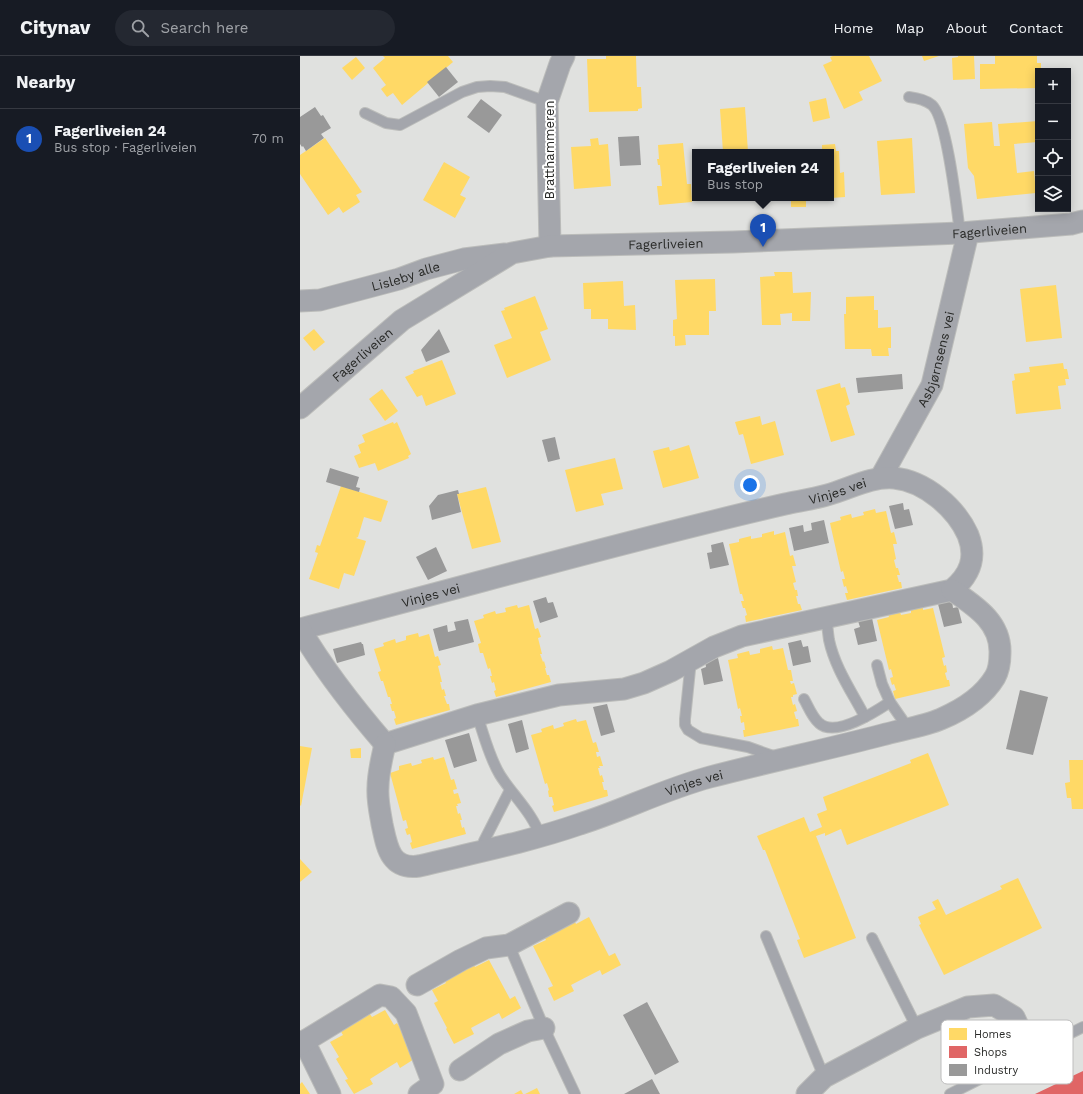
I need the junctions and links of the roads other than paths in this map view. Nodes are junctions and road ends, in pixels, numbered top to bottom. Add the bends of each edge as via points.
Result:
1 (564, 56) edge
2 (909, 97) dead end
3 (547, 102) junction
4 (366, 113) dead end
5 (1083, 222) edge
6 (964, 233) junction
7 (550, 246) junction
8 (512, 253) junction
9 (300, 301) edge
10 (300, 408) edge
11 (881, 478) junction
12 (952, 590) junction
13 (827, 618) junction
14 (300, 629) edge
15 (691, 660) junction
16 (877, 665) dead end
17 (804, 699) dead end
18 (890, 702) junction
19 (477, 715) junction
20 (865, 717) junction
21 (908, 728) junction
22 (385, 744) junction
23 (784, 760) junction
24 (510, 790) junction
25 (540, 836) junction
26 (481, 851) junction
27 (568, 913) dead end
28 (766, 936) dead end
29 (872, 938) dead end
30 (509, 945) junction
31 (417, 985) dead end
32 (1015, 1020) edge
33 (1083, 1027) edge
34 (544, 1028) junction
35 (917, 1028) junction
36 (1073, 1032) edge
37 (302, 1043) edge
38 (460, 1070) dead end
39 (824, 1077) junction
40 (970, 1084) edge
41 (330, 1094) edge
42 (419, 1094) edge
43 (575, 1094) edge
44 (807, 1094) edge
45 (950, 1094) edge

1 - 3 street, Bratthammeren
2 - 6 lane via 928,102 939,115
3 - 4 lane via 505,87 490,86 462,92 400,125 386,123
3 - 7 street, Bratthammeren
5 - 6 street, Fagerliveien
6 - 7 street, Fagerliveien
6 - 11 street, Asbjørnsens vei via 932,385
7 - 8 street, Fagerliveien
8 - 9 street, Lisleby alle via 464,259 320,300
8 - 10 street, Fagerliveien via 402,320
11 - 12 street, Vinjes vei via 912,482 928,491 954,513 963,526 973,551 972,561 966,575
11 - 14 street, Vinjes vei via 828,495 736,516
12 - 13 street
12 - 21 street, Vinjes vei via 992,622 1000,646 999,670 986,689 973,701 939,720
13 - 15 street via 742,636
13 - 20 lane via 834,657
14 - 22 street, Vinjes vei via 360,714
15 - 19 street via 644,683 624,689 559,695
15 - 23 lane via 685,719 688,730 701,738 748,747
16 - 18 lane
17 - 20 lane via 818,722 828,727 834,728
18 - 20 lane
18 - 21 lane
19 - 22 street
19 - 24 lane via 490,756
21 - 23 street, Vinjes vei
22 - 26 street, Vinjes vei via 378,786 379,806 387,849 392,858 410,868
23 - 25 street, Vinjes vei via 676,788 579,825
24 - 25 lane via 536,823
24 - 26 lane
25 - 26 street, Vinjes vei
27 - 30 street
28 - 39 lane
29 - 35 lane
30 - 31 street via 486,948
30 - 34 lane
32 - 35 street via 994,1005 968,1007
33 - 36 lane
34 - 38 street via 528,1030 499,1044
34 - 43 lane
35 - 39 street
37 - 41 street
37 - 42 street via 380,995 391,998 406,1013 433,1084
39 - 44 street
40 - 45 lane

